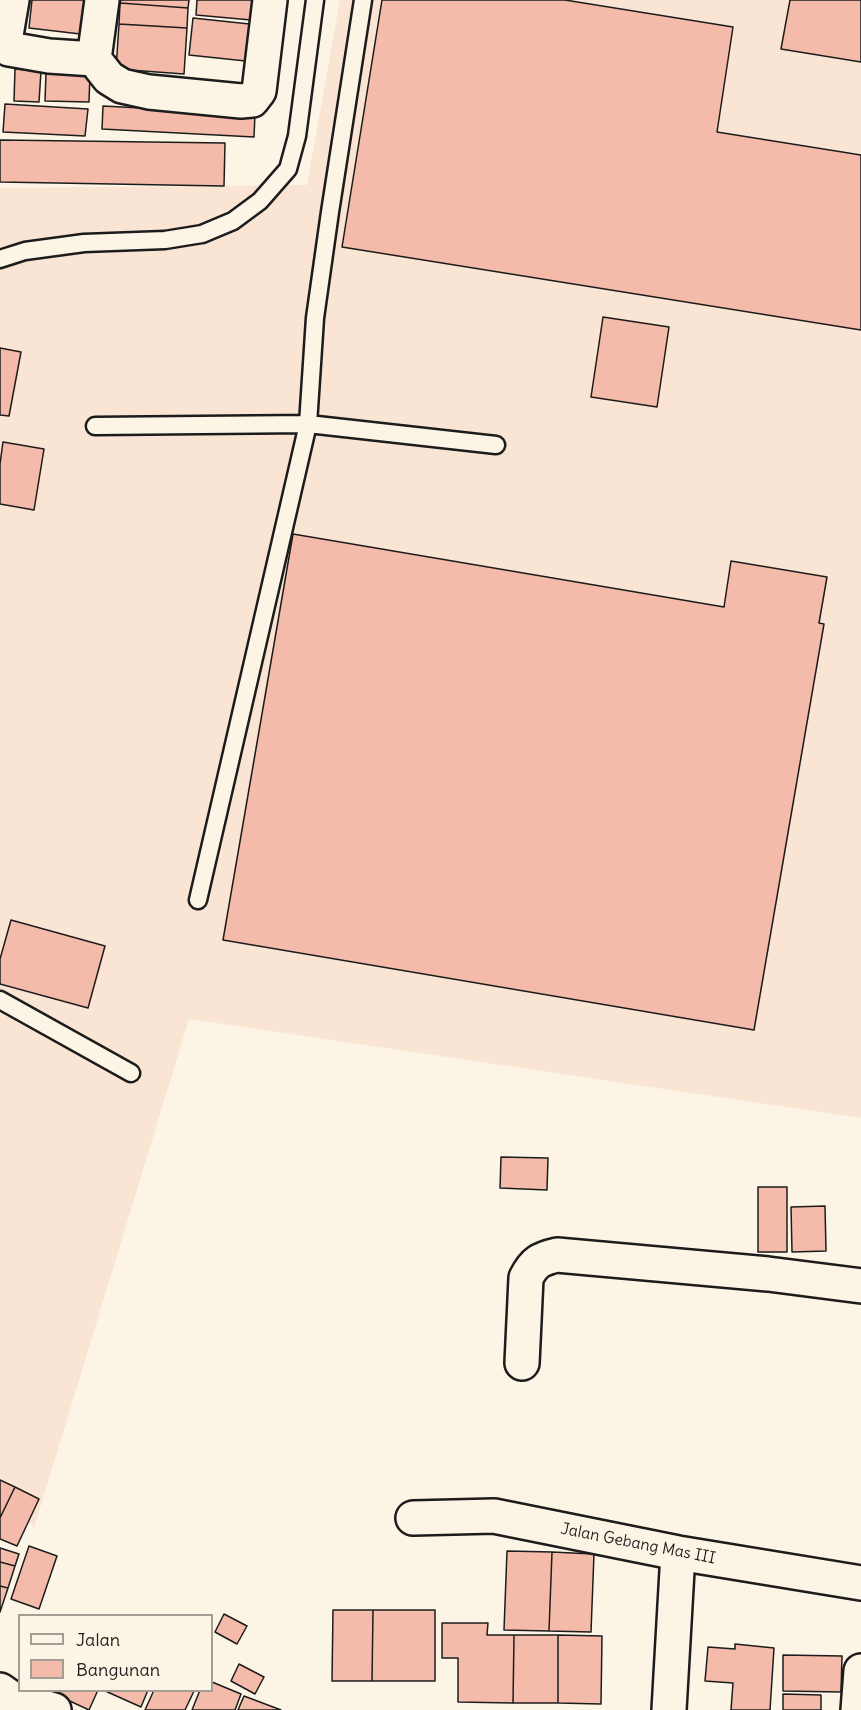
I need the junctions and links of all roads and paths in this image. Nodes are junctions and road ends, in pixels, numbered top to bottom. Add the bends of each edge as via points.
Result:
1 (12, 0) edge
2 (102, 0) edge
3 (270, 0) edge
4 (315, 0) edge
5 (363, 0) edge
6 (94, 60) junction
7 (0, 259) edge
8 (308, 424) junction
9 (95, 426) dead end
10 (496, 446) dead end
11 (198, 900) dead end
12 (0, 1000) edge
13 (131, 1073) dead end
14 (861, 1286) edge
15 (522, 1363) dead end
16 (414, 1518) dead end
17 (678, 1553) junction
18 (861, 1583) edge
19 (861, 1671) edge
20 (0, 1690) edge
21 (54, 1710) edge
22 (669, 1710) edge
23 (858, 1710) edge

1 - 6 street via 4,40 9,49
2 - 6 street
3 - 6 street via 259,91 252,100 149,92 122,86
4 - 7 lane via 297,136 288,169 260,201 233,221 202,234 165,240 84,243 25,251
5 - 8 lane via 316,307
8 - 9 lane
8 - 10 lane
8 - 11 lane
12 - 13 lane
14 - 15 street via 557,1255 531,1267 526,1278
16 - 17 street, Jalan Gebang Mas III via 494,1516
17 - 18 street, Jalan Gebang Mas III
17 - 22 street
19 - 23 street
20 - 21 street via 10,1697

